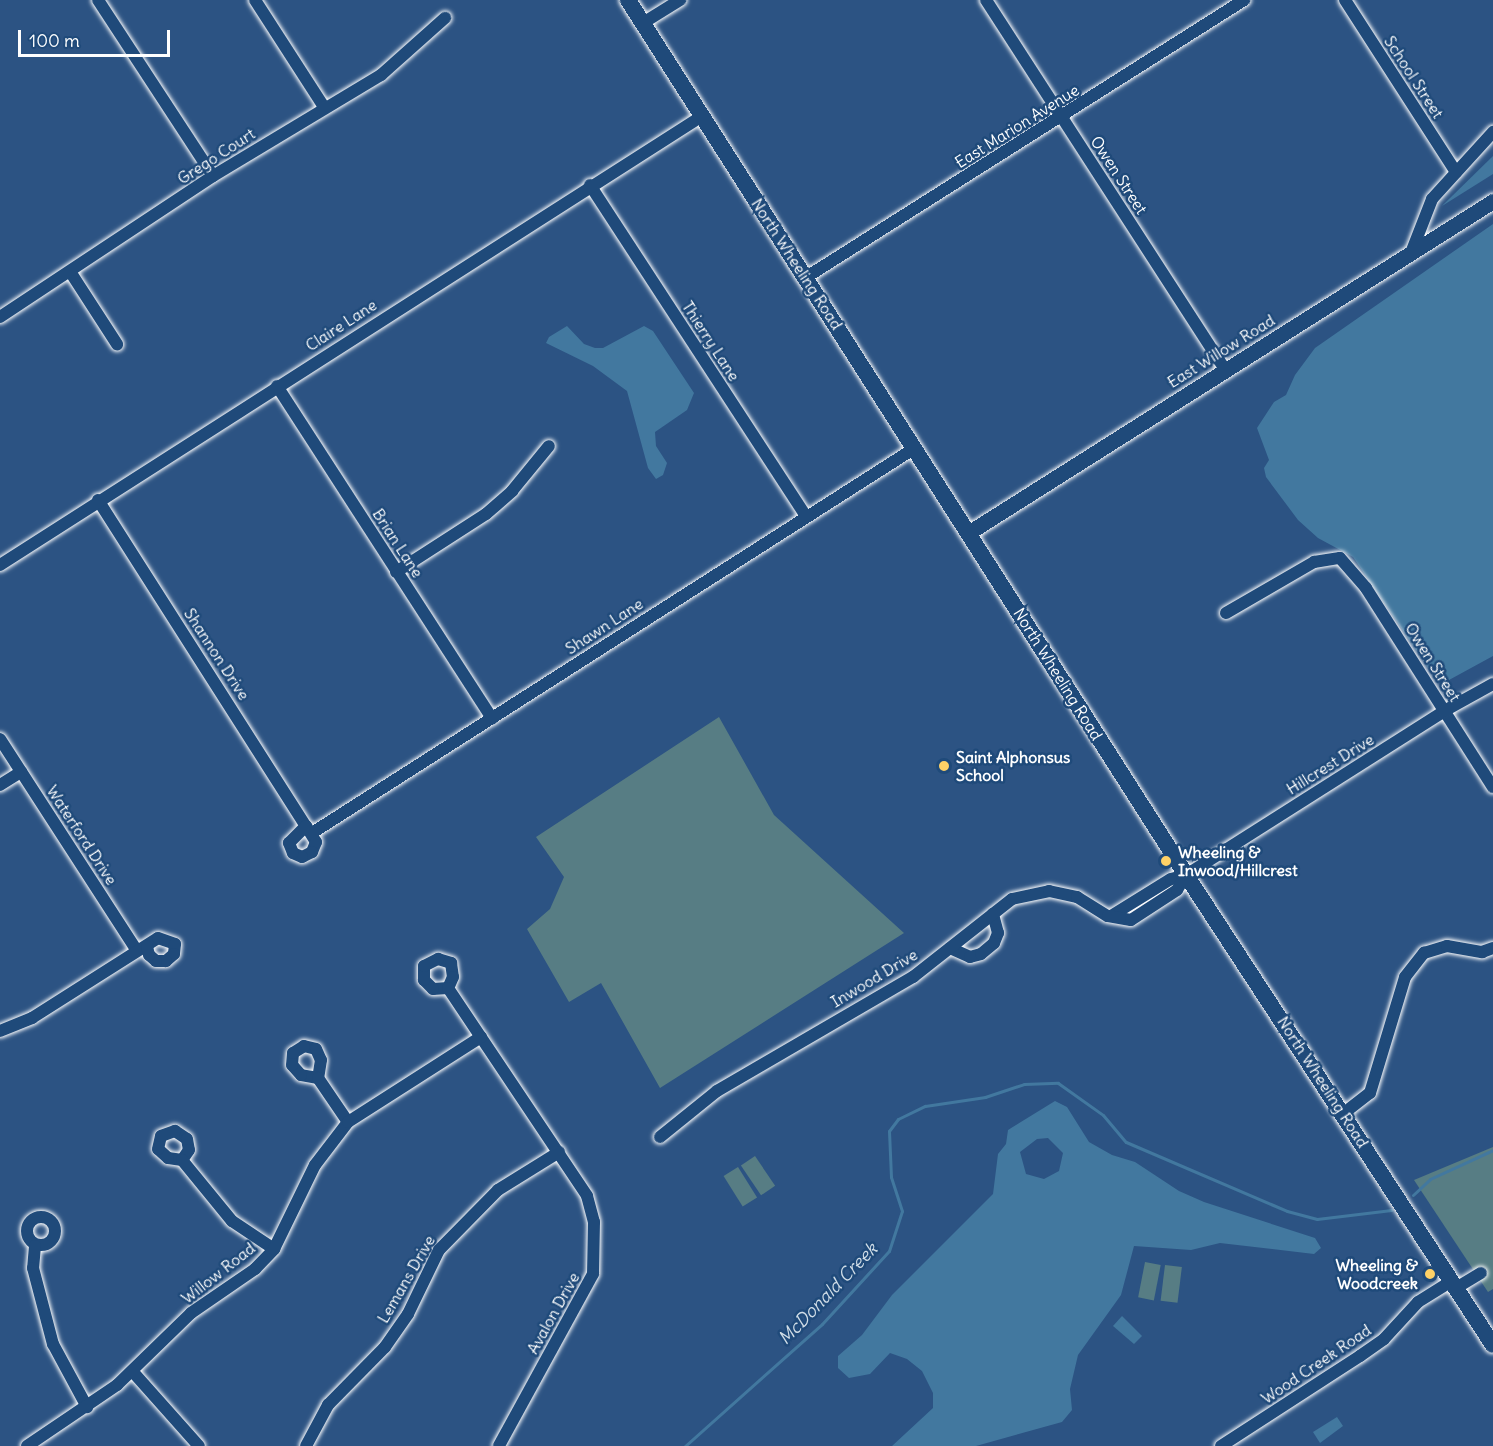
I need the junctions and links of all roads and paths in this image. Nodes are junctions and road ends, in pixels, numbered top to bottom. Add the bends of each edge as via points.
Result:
1 (98, 0) edge
2 (255, 0) edge
3 (628, 0) edge
4 (680, 0) edge
5 (986, 0) edge
6 (1244, 0) edge
7 (1344, 0) edge
8 (445, 18) dead end
9 (643, 23) junction
10 (324, 107) junction
11 (702, 116) junction
12 (1062, 117) junction
13 (1493, 132) edge
14 (1456, 172) junction
15 (213, 176) junction
16 (590, 185) junction
17 (1493, 201) edge
18 (1411, 253) junction
19 (71, 273) junction
20 (805, 278) junction
21 (0, 317) edge
22 (117, 344) dead end
23 (1225, 369) junction
24 (277, 386) junction
25 (549, 446) dead end
26 (915, 448) junction
27 (98, 500) junction
28 (805, 515) junction
29 (969, 532) junction
30 (0, 565) edge
31 (396, 572) junction
32 (1226, 613) dead end
33 (1493, 684) edge
34 (1444, 711) junction
35 (492, 718) junction
36 (0, 740) edge
37 (21, 772) junction
38 (0, 785) edge
39 (1493, 787) edge
40 (309, 830) joint
41 (1186, 875) junction
42 (993, 914) junction
43 (950, 948) junction
44 (1493, 948) edge
45 (448, 988) dead end
46 (0, 1031) edge
47 (481, 1037) junction
48 (318, 1078) dead end
49 (1344, 1113) junction
50 (348, 1122) junction
51 (660, 1137) dead end
52 (558, 1152) junction
53 (182, 1160) dead end
54 (35, 1246) dead end
55 (274, 1249) junction
56 (1480, 1273) dead end
57 (1454, 1285) junction
58 (1493, 1345) edge
59 (133, 1372) junction
60 (87, 1407) junction
61 (27, 1446) edge
62 (199, 1446) edge
63 (306, 1446) edge
64 (499, 1446) edge
65 (1221, 1446) edge

1 - 15 street
2 - 10 street
3 - 9 main road, North Wheeling Road
4 - 9 street
5 - 12 street, Owen Street
6 - 12 street, East Marion Avenue
7 - 14 street, School Street
8 - 10 street, Grego Court via 381,75
9 - 11 main road, North Wheeling Road
10 - 15 street, Grego Court
11 - 16 street, Claire Lane
11 - 20 main road, North Wheeling Road
12 - 20 street, East Marion Avenue
12 - 23 street, Owen Street
13 - 14 street
14 - 18 street via 1432,199
15 - 19 street, Grego Court
16 - 24 street, Claire Lane
16 - 28 street, Thierry Lane
17 - 18 street, East Willow Road
18 - 23 street, East Willow Road
19 - 21 street, Grego Court
19 - 22 street
20 - 26 main road, North Wheeling Road
23 - 29 street, East Willow Road
24 - 27 street, Claire Lane
24 - 31 street, Brian Lane
25 - 31 street via 529,473 486,514
26 - 28 street, Shawn Lane
26 - 29 main road, North Wheeling Road
27 - 30 street, Claire Lane
27 - 40 street, Shannon Drive
28 - 35 street, Shawn Lane
29 - 41 main road, North Wheeling Road
31 - 35 street, Brian Lane
32 - 34 street, Owen Street via 1314,562 1340,558 1366,588
33 - 34 street, Hillcrest Drive
34 - 39 street, Owen Street
34 - 41 street, Hillcrest Drive
35 - 40 street, Shawn Lane
36 - 37 street, Waterford Drive
37 - 38 street
37 - 46 street, Waterford Drive via 141,948 32,1018
41 - 42 street, Inwood Drive via 1177,890 1131,920 1110,915 1077,897 1049,891 1012,899
41 - 49 main road, North Wheeling Road
42 - 43 street, Inwood Drive
42 - 43 street via 998,933 994,943 981,954 970,957
43 - 51 street, Inwood Drive via 913,977 717,1091
44 - 49 street via 1482,952 1447,946 1424,953 1405,977 1370,1093
45 - 47 street, Avalon Drive
47 - 50 street, Willow Road
47 - 52 street, Avalon Drive
48 - 50 street
49 - 57 main road, North Wheeling Road
50 - 55 street, Willow Road via 315,1165
52 - 63 street, Lemans Drive via 498,1190 439,1250 396,1331 328,1405
52 - 64 street, Avalon Drive via 587,1196 596,1248 593,1274
53 - 55 street via 232,1221
54 - 60 street via 33,1268 53,1344
55 - 59 street, Willow Road via 255,1269 191,1313
56 - 57 street, Wood Creek Road
57 - 58 main road, North Wheeling Road
57 - 65 street, Wood Creek Road via 1418,1302 1384,1339
59 - 60 street, Willow Road
59 - 62 street
60 - 61 street, Willow Road

